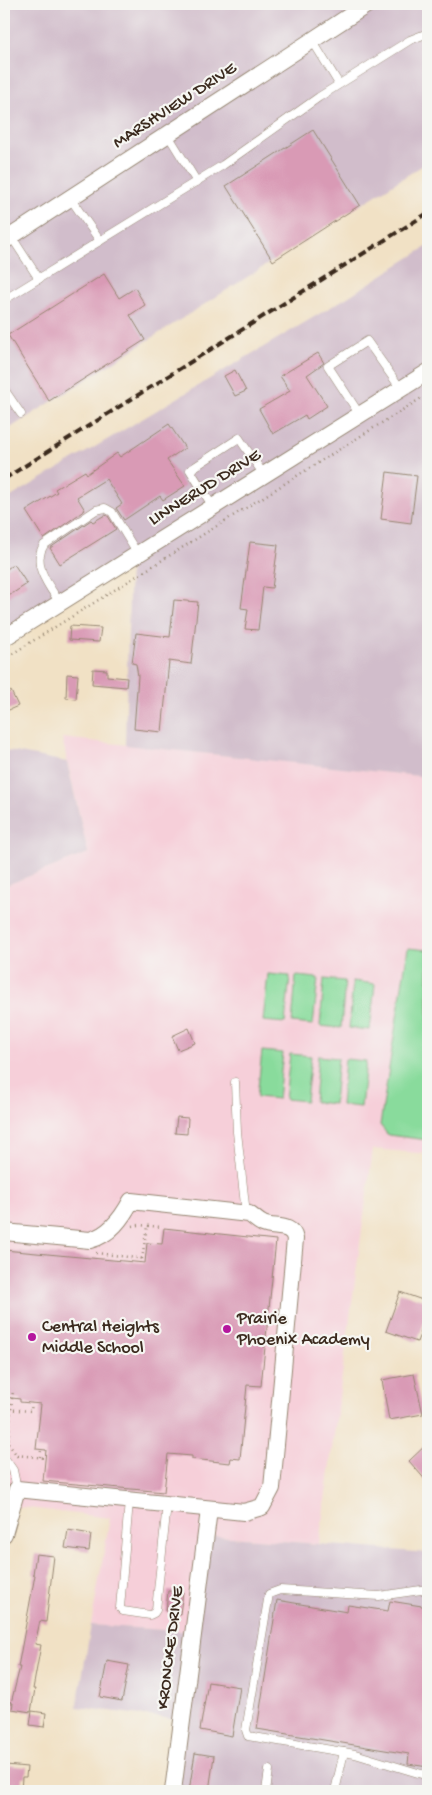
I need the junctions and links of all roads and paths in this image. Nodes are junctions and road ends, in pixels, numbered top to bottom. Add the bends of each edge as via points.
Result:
1 (368, 4) edge
2 (428, 33) edge
3 (312, 40) junction
4 (339, 84) junction
5 (168, 135) junction
6 (197, 182) junction
7 (70, 198) junction
8 (8, 239) edge
9 (100, 241) junction
10 (39, 279) junction
11 (4, 300) edge
12 (428, 372) edge
13 (4, 389) edge
14 (401, 390) junction
15 (428, 394) edge
16 (22, 414) dead end
17 (360, 415) junction
18 (264, 475) junction
19 (213, 507) junction
20 (137, 553) junction
21 (60, 604) junction
22 (4, 638) edge
23 (4, 659) edge
24 (234, 1082) dead end
25 (246, 1214) junction
26 (147, 1226) dead end
27 (4, 1232) edge
28 (94, 1253) dead end
29 (14, 1390) dead end
30 (32, 1404) dead end
31 (4, 1409) edge
32 (12, 1409) junction
33 (8, 1444) dead end
34 (41, 1450) dead end
35 (16, 1455) dead end
36 (4, 1457) edge
37 (40, 1457) junction
38 (45, 1458) dead end
39 (17, 1489) junction
40 (128, 1501) junction
41 (167, 1504) junction
42 (209, 1510) junction
43 (4, 1534) edge
44 (428, 1588) edge
45 (344, 1752) junction
46 (269, 1770) dead end
47 (428, 1776) edge
48 (173, 1791) edge
49 (266, 1791) edge
50 (335, 1791) edge

1 - 3 street, MARSHVIEW DRIVE
2 - 4 lane via 410,40
3 - 4 lane
3 - 5 street, MARSHVIEW DRIVE
4 - 6 lane
5 - 6 lane
5 - 7 street, MARSHVIEW DRIVE
6 - 9 lane
7 - 8 street, MARSHVIEW DRIVE
7 - 9 lane
8 - 10 lane
9 - 10 lane
10 - 11 lane
12 - 14 street, LINNERUD DRIVE
13 - 16 lane
14 - 17 street, LINNERUD DRIVE
14 - 17 lane via 368,341 328,366
15 - 23 path
17 - 18 street, LINNERUD DRIVE
18 - 19 street, LINNERUD DRIVE
18 - 19 lane via 239,438 190,470
19 - 20 street, LINNERUD DRIVE
20 - 21 street, LINNERUD DRIVE
20 - 21 lane via 112,512 105,508 96,510 44,546 39,553 41,569
21 - 22 street, LINNERUD DRIVE
24 - 25 lane
25 - 27 street via 131,1201 112,1228 90,1240
25 - 42 street via 264,1224 288,1229 295,1239 272,1488 262,1507 244,1512
26 - 28 path via 144,1259
29 - 32 path
30 - 32 path via 32,1411
31 - 32 path
32 - 33 path
34 - 37 path
35 - 37 path
36 - 39 lane via 13,1470
37 - 38 path
39 - 40 street
39 - 43 street
40 - 41 street
40 - 41 lane via 120,1608 150,1615 156,1610
41 - 42 street
42 - 48 street, KRONCKE DRIVE
44 - 45 lane via 379,1596 280,1590 270,1594 246,1730 248,1736
45 - 47 lane
45 - 50 lane
46 - 49 lane

